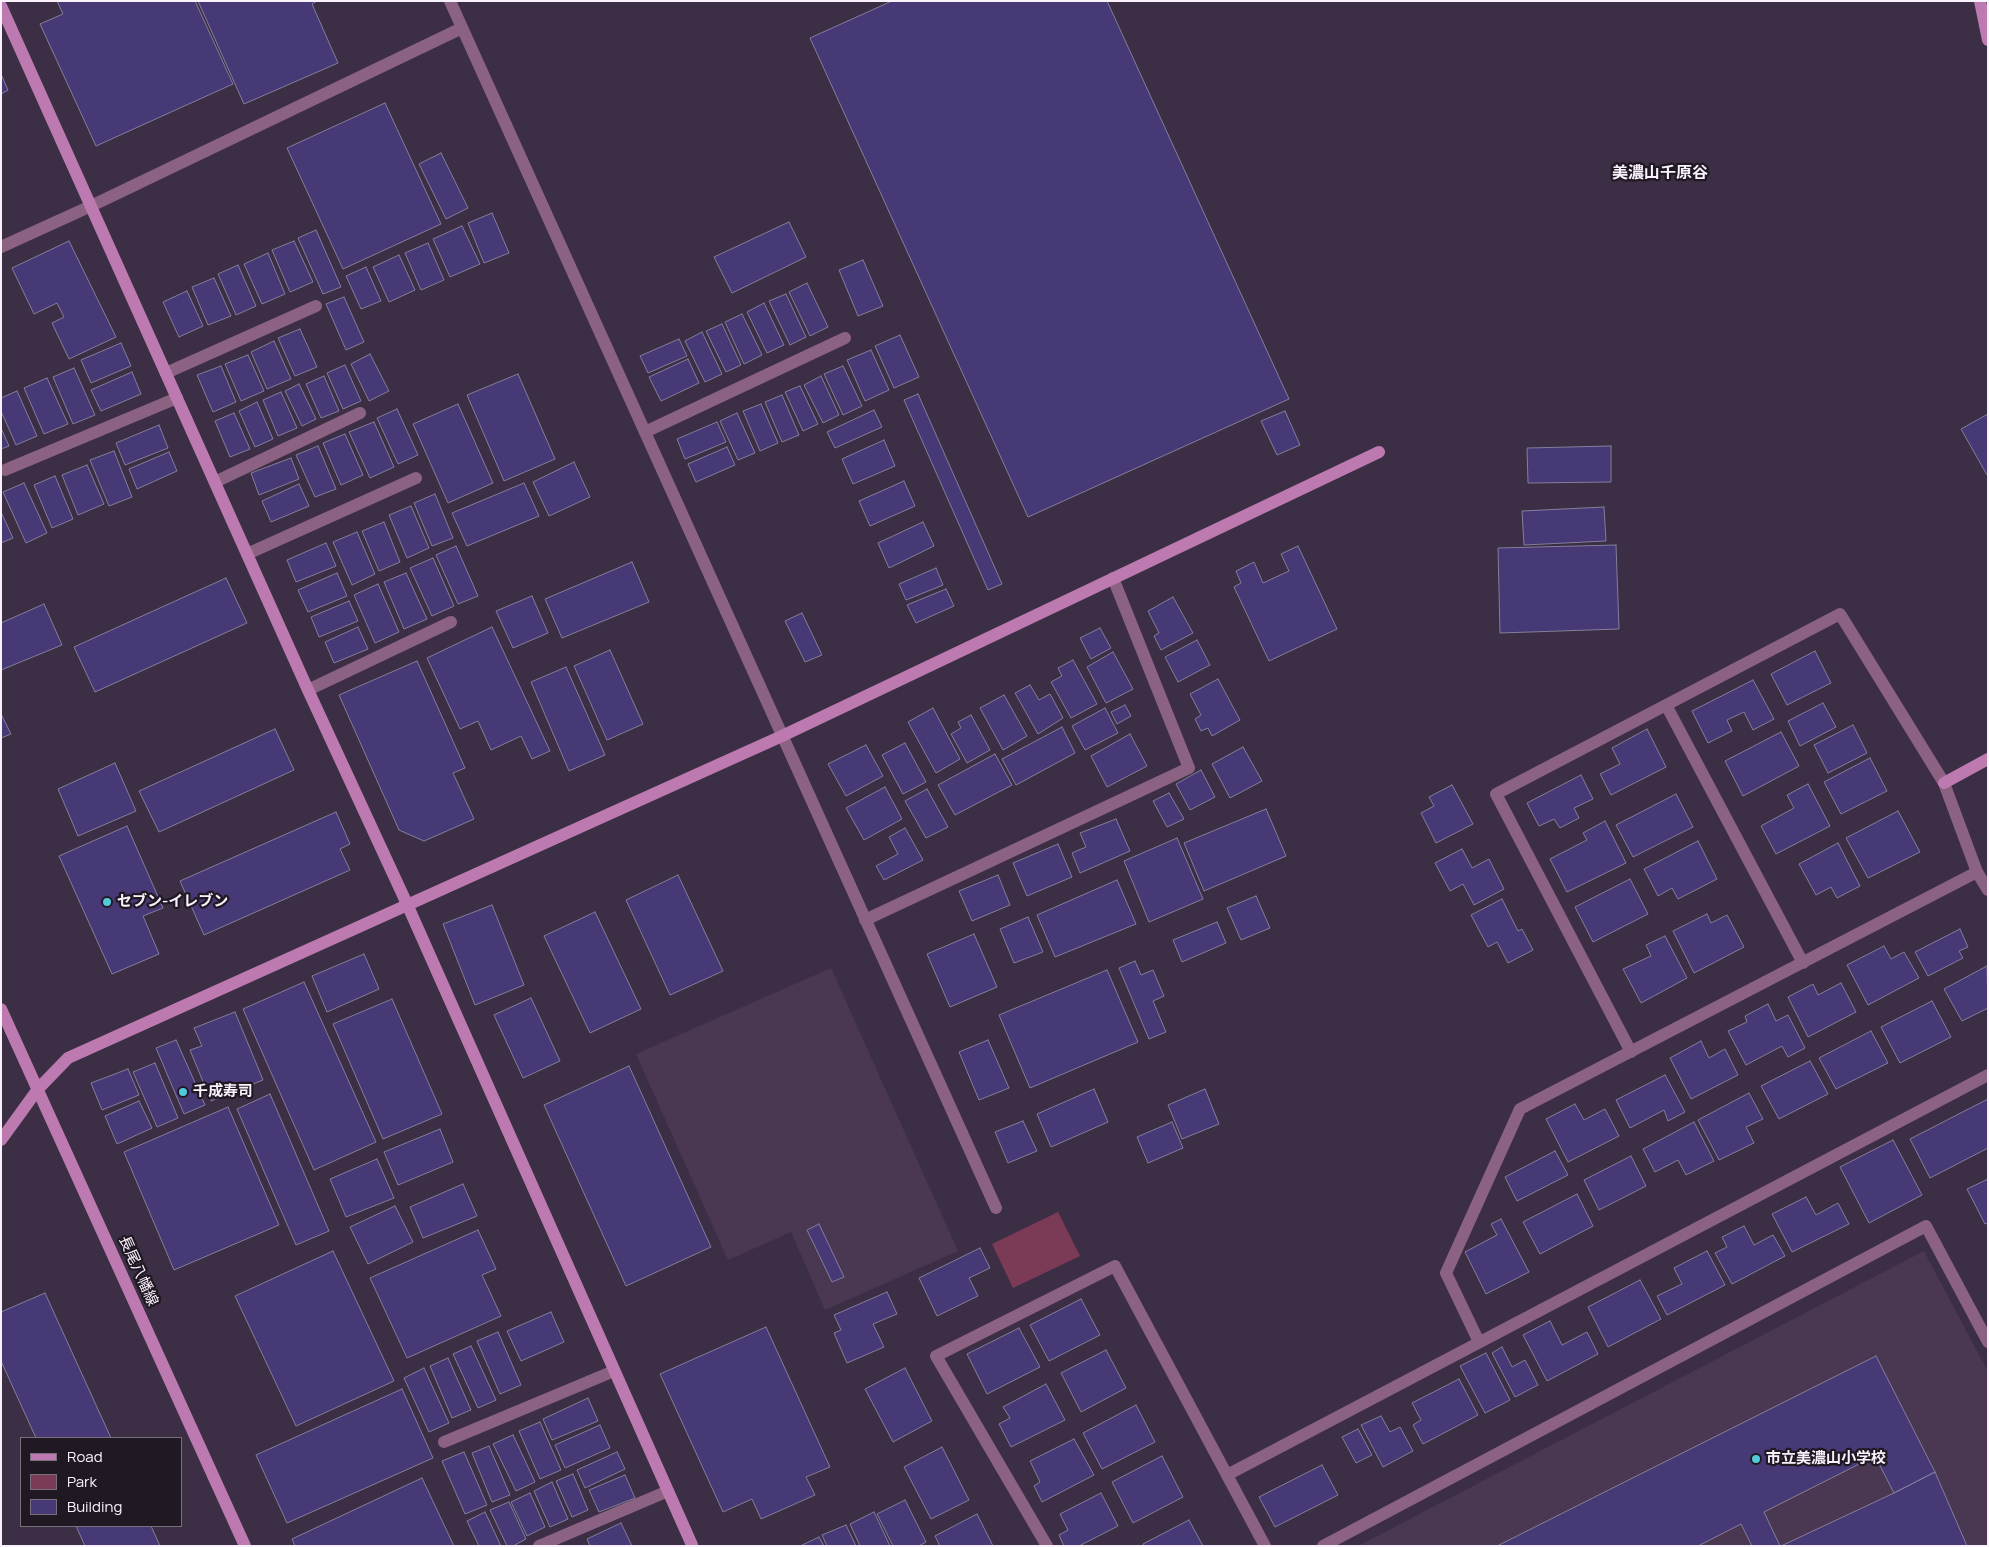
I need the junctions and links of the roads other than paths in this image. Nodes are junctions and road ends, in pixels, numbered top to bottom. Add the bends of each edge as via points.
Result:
1 (450, 1) edge
2 (1, 6) edge
3 (1983, 6) edge
4 (462, 28) junction
5 (1988, 40) edge
6 (91, 206) junction
7 (1, 246) edge
8 (316, 306) dead end
9 (845, 338) dead end
10 (166, 372) junction
11 (177, 398) junction
12 (360, 413) dead end
13 (645, 432) junction
14 (1379, 452) dead end
15 (5, 470) dead end
16 (416, 478) dead end
17 (216, 482) junction
18 (248, 554) junction
19 (1113, 578) junction
20 (451, 622) dead end
21 (308, 690) junction
22 (1666, 705) junction
23 (782, 736) junction
24 (1988, 758) edge
25 (1944, 783) junction
26 (1977, 872) junction
27 (1988, 890) edge
28 (407, 904) junction
29 (865, 920) junction
30 (1803, 963) junction
31 (1, 1009) edge
32 (1631, 1052) junction
33 (1988, 1075) edge
34 (38, 1089) junction
35 (1, 1140) edge
36 (996, 1208) dead end
37 (1479, 1342) junction
38 (1988, 1342) edge
39 (614, 1371) junction
40 (444, 1442) dead end
41 (1227, 1475) junction
42 (668, 1491) junction
43 (692, 1545) edge
44 (245, 1546) edge
45 (539, 1546) edge
46 (1047, 1546) edge
47 (1265, 1546) edge
48 (1323, 1546) edge

1 - 4 street
2 - 6 street
3 - 5 street
4 - 6 street
4 - 13 street
6 - 7 street
6 - 10 street
8 - 10 street
9 - 13 street
10 - 11 street
11 - 15 street
11 - 17 street
12 - 17 street
13 - 23 street
14 - 19 street
16 - 18 street
17 - 18 street
18 - 21 street
19 - 23 street
19 - 29 street via 1189,768
20 - 21 street
21 - 28 street
22 - 25 street via 1840,614
22 - 30 street
22 - 32 street via 1496,794
23 - 28 street
23 - 29 street
24 - 25 street
25 - 26 street
26 - 27 street
26 - 30 street
28 - 34 street via 68,1058
28 - 39 street
29 - 36 street
30 - 32 street
31 - 34 street, 長尾八幡線
32 - 37 street via 1520,1109 1446,1273
33 - 37 street
34 - 35 street
34 - 44 street, 長尾八幡線
37 - 41 street
38 - 48 street via 1926,1226
39 - 40 street
39 - 42 street
41 - 46 street via 1115,1266 936,1356
41 - 47 street
42 - 43 street
42 - 45 street

